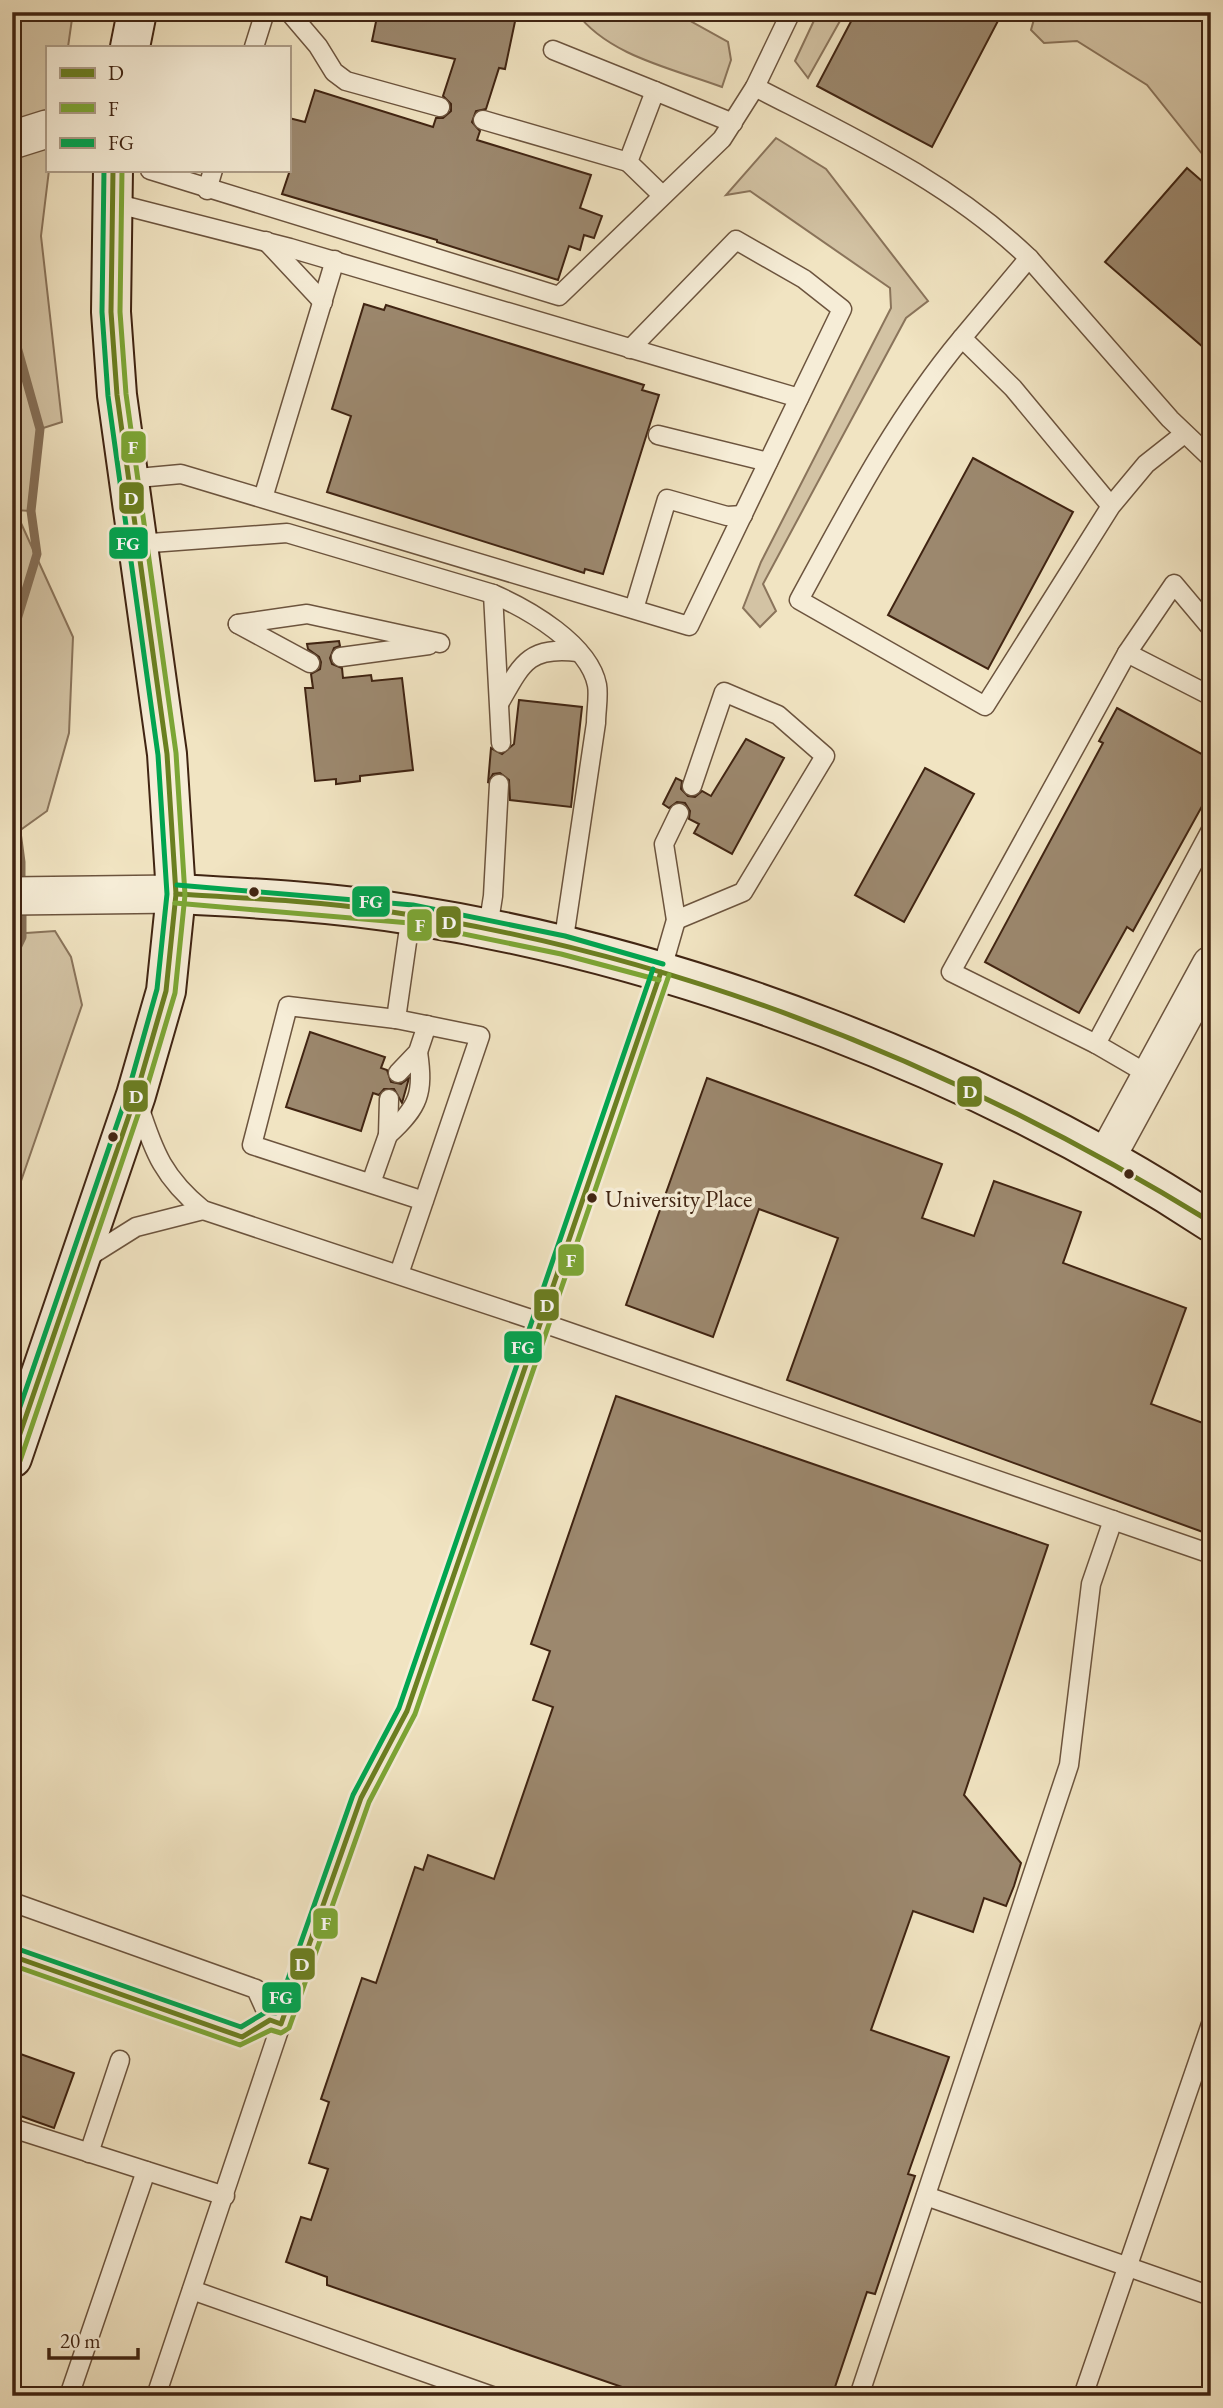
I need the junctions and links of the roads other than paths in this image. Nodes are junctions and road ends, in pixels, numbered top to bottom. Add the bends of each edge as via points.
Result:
1 (137, 12) edge
2 (265, 12) edge
3 (289, 12) edge
4 (791, 12) edge
5 (130, 46) edge
6 (254, 46) edge
7 (552, 50) dead end
8 (755, 87) junction
9 (656, 91) junction
10 (439, 107) dead end
11 (483, 120) dead end
12 (733, 123) junction
13 (46, 129) edge
14 (12, 140) edge
15 (628, 162) junction
16 (156, 172) edge
17 (212, 172) edge
18 (111, 186) edge
19 (207, 190) junction
20 (662, 195) junction
21 (266, 241) junction
22 (1029, 257) junction
23 (335, 260) junction
24 (323, 302) junction
25 (962, 338) junction
26 (630, 349) junction
27 (799, 398) junction
28 (1184, 434) junction
29 (658, 435) dead end
30 (1211, 458) edge
31 (768, 462) junction
32 (127, 479) junction
33 (264, 498) junction
34 (1111, 506) junction
35 (743, 515) junction
36 (137, 544) junction
37 (493, 594) junction
38 (634, 609) junction
39 (1211, 628) edge
40 (578, 652) junction
41 (1127, 653) junction
42 (341, 657) dead end
43 (310, 663) dead end
44 (1211, 696) edge
45 (500, 702) junction
46 (501, 743) dead end
47 (499, 784) dead end
48 (692, 786) dead end
49 (679, 813) dead end
50 (1211, 830) edge
51 (176, 894) junction
52 (12, 896) edge
53 (411, 914) junction
54 (676, 920) junction
55 (488, 928) junction
56 (563, 945) junction
57 (1211, 965) edge
58 (661, 972) junction
59 (396, 1019) junction
60 (427, 1026) junction
61 (1096, 1044) junction
62 (418, 1052) junction
63 (398, 1073) dead end
64 (1151, 1076) junction
65 (136, 1095) junction
66 (389, 1099) dead end
67 (388, 1135) junction
68 (1107, 1158) junction
69 (371, 1184) junction
70 (424, 1201) junction
71 (203, 1210) junction
72 (1211, 1222) edge
73 (79, 1263) junction
74 (399, 1274) junction
75 (540, 1322) junction
76 (12, 1458) edge
77 (1113, 1520) junction
78 (1211, 1554) edge
79 (12, 1902) edge
80 (12, 1955) edge
81 (276, 2022) junction
82 (1211, 2024) edge
83 (120, 2060) dead end
84 (12, 2128) edge
85 (89, 2153) junction
86 (146, 2171) junction
87 (225, 2196) junction
88 (926, 2196) junction
89 (1127, 2267) junction
90 (192, 2290) junction
91 (1211, 2296) edge
92 (160, 2395) edge
93 (69, 2396) edge
94 (492, 2396) edge
95 (859, 2396) edge
96 (1083, 2396) edge

1 - 5 main road
2 - 6 lane
3 - 10 lane via 334,72 346,81
4 - 8 lane
7 - 9 lane
8 - 12 lane
8 - 22 lane via 928,177
9 - 12 lane
9 - 15 lane
11 - 15 lane
12 - 20 lane
13 - 14 street
15 - 20 lane
16 - 19 lane
17 - 19 lane
18 - 21 lane
18 - 32 main road via 111,312
19 - 20 lane via 559,296
21 - 23 lane
21 - 24 lane
22 - 25 lane
22 - 28 lane
23 - 24 lane
23 - 26 lane
24 - 33 lane
25 - 34 lane via 1013,388
25 - 34 lane via 928,379 799,600 985,706
26 - 27 lane
26 - 27 lane via 736,240 804,279 842,309
27 - 31 lane
28 - 30 lane
28 - 34 lane via 1146,464
29 - 31 lane
31 - 35 lane
32 - 33 lane via 181,474
32 - 36 main road
33 - 38 lane
35 - 38 lane via 689,626
35 - 38 lane via 727,516 667,499
36 - 37 lane via 288,533
36 - 51 main road via 167,754
37 - 40 lane via 520,605
37 - 45 lane
39 - 41 lane via 1174,583
40 - 45 lane via 554,649 528,659
40 - 56 lane via 597,686 596,723
41 - 44 lane
41 - 61 lane via 951,972
42 - 43 lane via 440,643 307,614 238,624
45 - 46 lane
47 - 55 lane
48 - 54 lane via 724,692 778,715 825,756 743,892
49 - 54 lane via 664,844
50 - 61 lane
51 - 52 street
51 - 53 main road
51 - 65 main road via 166,991
53 - 55 main road
53 - 59 lane
54 - 58 lane
55 - 56 main road
56 - 58 main road
57 - 64 street
58 - 68 main road via 912,1064
58 - 75 lane
59 - 60 lane
59 - 69 lane via 288,1006 252,1145
60 - 62 lane
60 - 70 lane via 480,1035
61 - 64 lane
62 - 63 lane
62 - 67 lane via 422,1082 412,1113
64 - 68 street
65 - 71 lane via 154,1153 169,1179
65 - 73 main road
66 - 67 lane
67 - 69 lane
68 - 72 main road
69 - 70 lane
70 - 74 lane
71 - 73 lane via 136,1227
71 - 74 lane
73 - 76 main road
74 - 75 lane
75 - 77 lane
75 - 81 lane via 407,1711 361,1798
77 - 78 lane
77 - 88 lane via 1091,1584 1069,1765
79 - 81 lane via 256,1989
80 - 81 lane via 242,2036
81 - 87 lane
82 - 89 lane
83 - 85 lane
84 - 85 lane
85 - 86 lane
86 - 87 lane
86 - 93 lane
87 - 90 lane
88 - 89 lane
88 - 95 lane
89 - 91 lane
89 - 96 lane
90 - 92 lane
90 - 94 lane

